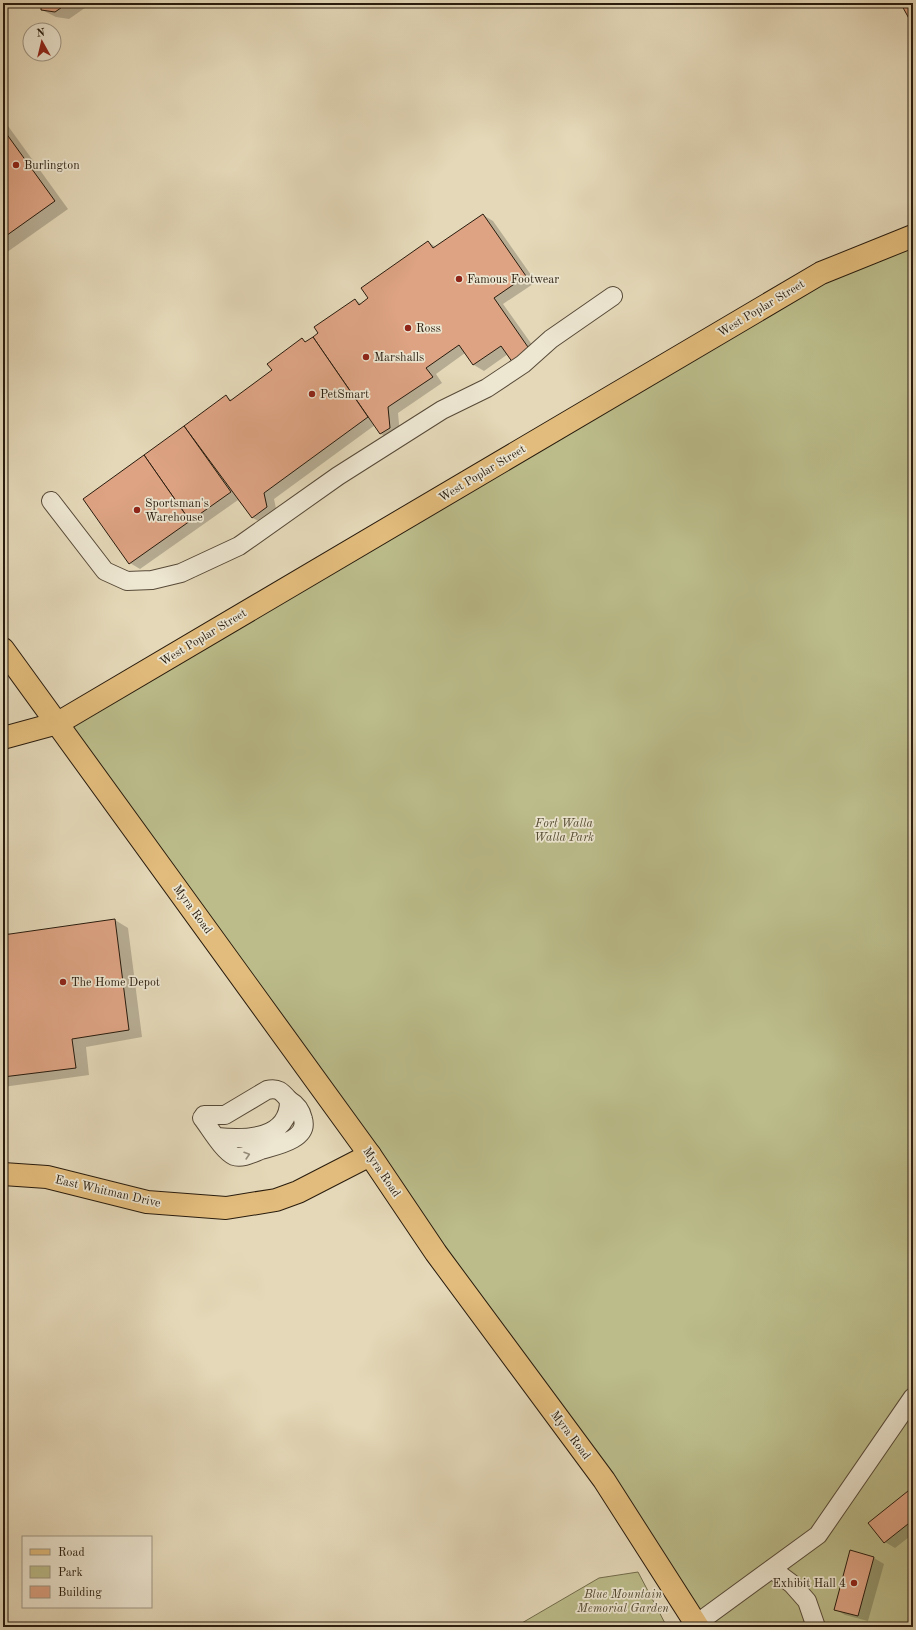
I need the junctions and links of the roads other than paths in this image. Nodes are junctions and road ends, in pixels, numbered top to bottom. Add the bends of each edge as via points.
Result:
1 (913, 236) edge
2 (613, 296) dead end
3 (51, 501) dead end
4 (3, 649) edge
5 (58, 723) junction
6 (3, 738) edge
7 (217, 1137) joint
8 (370, 1155) junction
9 (3, 1174) edge
10 (913, 1397) edge
11 (772, 1569) junction
12 (695, 1626) edge
13 (816, 1627) edge

1 - 5 main road, West Poplar Street via 821,273
2 - 3 street via 487,388 442,410 338,476 239,546 181,573 152,580 127,581 105,571
4 - 5 main road, Myra Road
5 - 6 main road, West Poplar Street
5 - 8 main road, Myra Road
7 - 7 street via 228,1152 240,1157 287,1143 297,1136 304,1122 296,1104 281,1091 273,1088 225,1115 203,1116
8 - 9 main road, East Whitman Drive via 298,1192 276,1200 226,1208 146,1202 47,1177
8 - 12 main road, Myra Road via 436,1253 604,1480
10 - 11 street via 818,1535
11 - 12 street
11 - 13 street via 792,1584 807,1601

